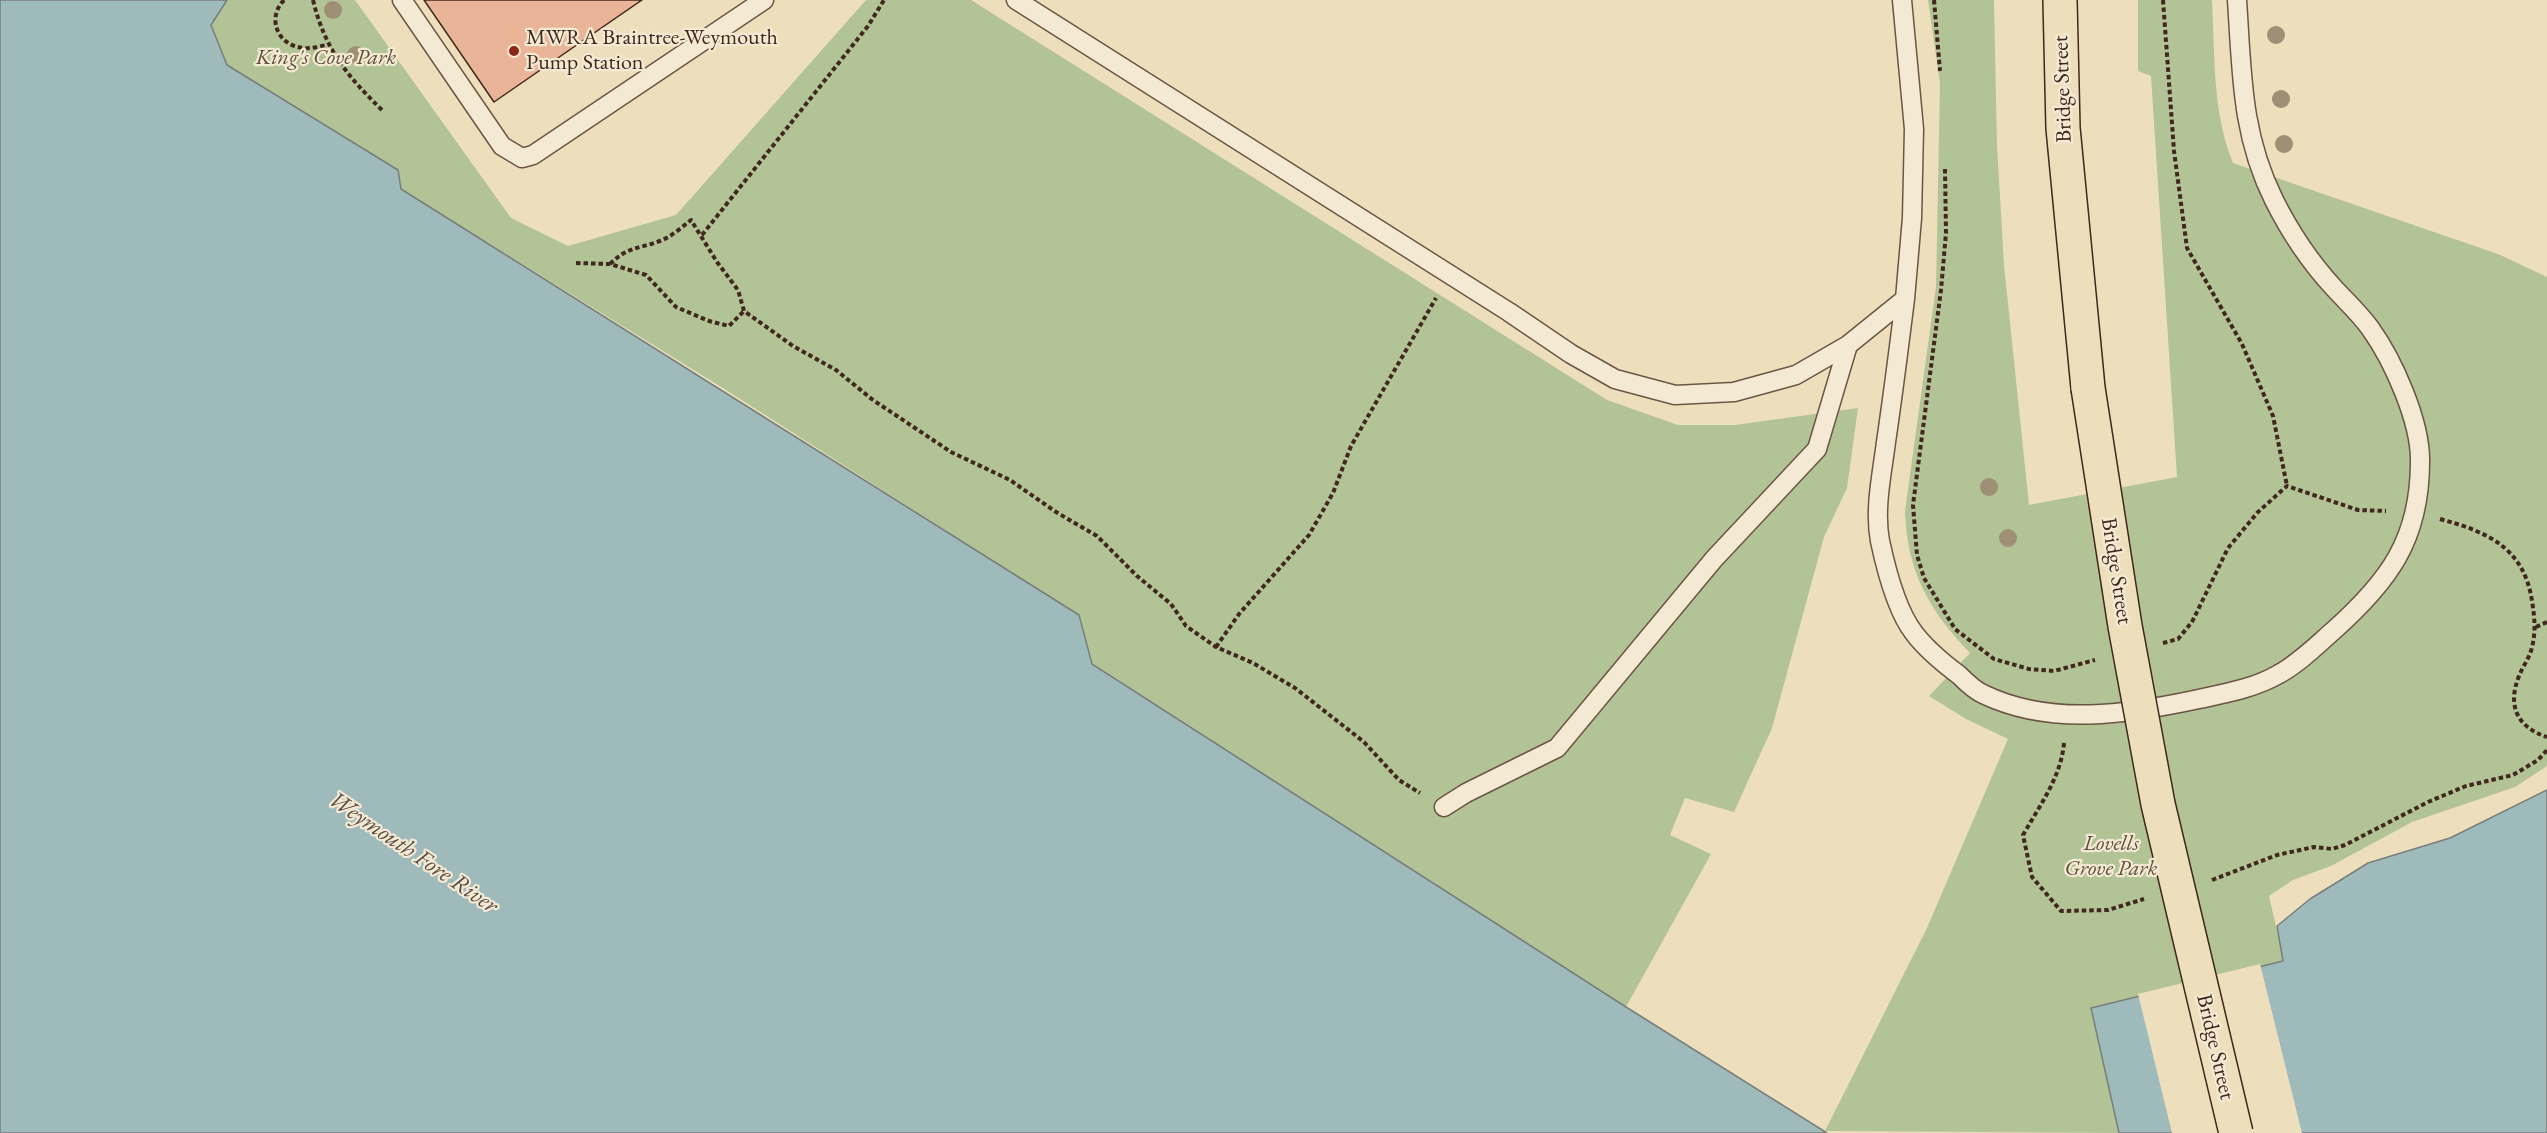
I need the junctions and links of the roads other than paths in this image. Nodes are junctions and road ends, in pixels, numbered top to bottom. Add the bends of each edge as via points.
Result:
1 (402, 0) edge
2 (764, 0) edge
3 (1016, 0) edge
4 (1902, 0) edge
5 (2060, 0) edge
6 (2237, 0) edge
7 (1905, 299) junction
8 (1848, 345) junction
9 (1444, 807) road end
10 (2236, 1133) edge

1 - 2 lane via 502,146 522,158 533,155
3 - 8 lane via 1615,379 1675,395 1734,392 1796,375
4 - 7 lane via 1914,129
5 - 10 main road, Bridge Street, bridge via 2063,128 2088,388 2125,626 2158,804
6 - 7 lane via 2244,110 2254,153 2297,243 2370,327 2396,372 2412,415 2421,459 2415,513 2387,576 2362,605 2306,656 2280,674 2245,689 2112,714 2067,715 2022,708 1980,693 1946,665 1913,632 1892,587 1879,537 1879,494
7 - 8 lane
8 - 9 lane via 1817,449 1714,559 1557,748

